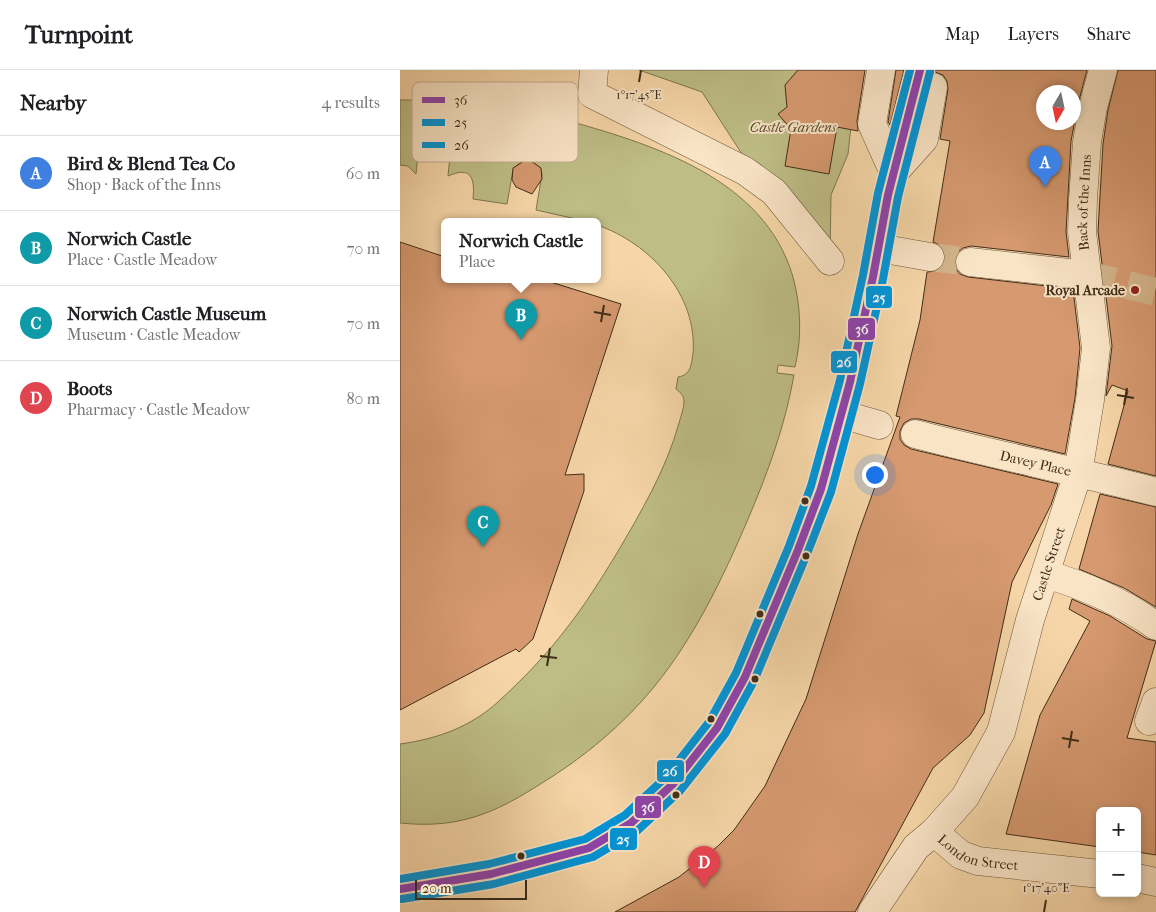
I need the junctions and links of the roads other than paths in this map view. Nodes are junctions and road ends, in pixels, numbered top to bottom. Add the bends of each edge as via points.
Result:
1 (594, 70) edge
2 (881, 70) edge
3 (902, 70) edge
4 (920, 70) edge
5 (936, 70) edge
6 (1103, 70) edge
7 (894, 173) junction
8 (879, 248) junction
9 (930, 257) tunnel mouth
10 (830, 261) dead end
11 (970, 262) tunnel mouth
12 (1087, 275) junction
13 (841, 414) junction
14 (879, 425) dead end
15 (915, 434) dead end
16 (1078, 473) junction
17 (1156, 492) edge
18 (1046, 574) junction
19 (1156, 626) edge
20 (934, 832) junction
21 (1096, 874) edge
22 (1141, 879) edge
23 (1156, 882) edge
24 (400, 889) edge
25 (873, 912) edge

1 - 10 street via 592,94 748,162
2 - 7 street via 872,124
3 - 7 street
4 - 7 street
5 - 7 street via 924,139
6 - 12 street, Back of the Inns via 1087,142 1082,232
7 - 8 street
8 - 9 street
8 - 13 street
11 - 12 street
12 - 16 street, Castle Street via 1096,348
13 - 14 street
13 - 24 street via 822,489 745,678 717,728 673,784 631,823 589,848 490,874
15 - 16 street, Davey Place
16 - 17 street, Davey Place
16 - 18 street, Castle Street
18 - 19 street via 1112,599
18 - 20 street, Castle Street via 1030,620 1000,732 966,797
20 - 21 street, London Street via 961,855 978,861
20 - 25 street, London Street via 916,846
22 - 23 street

